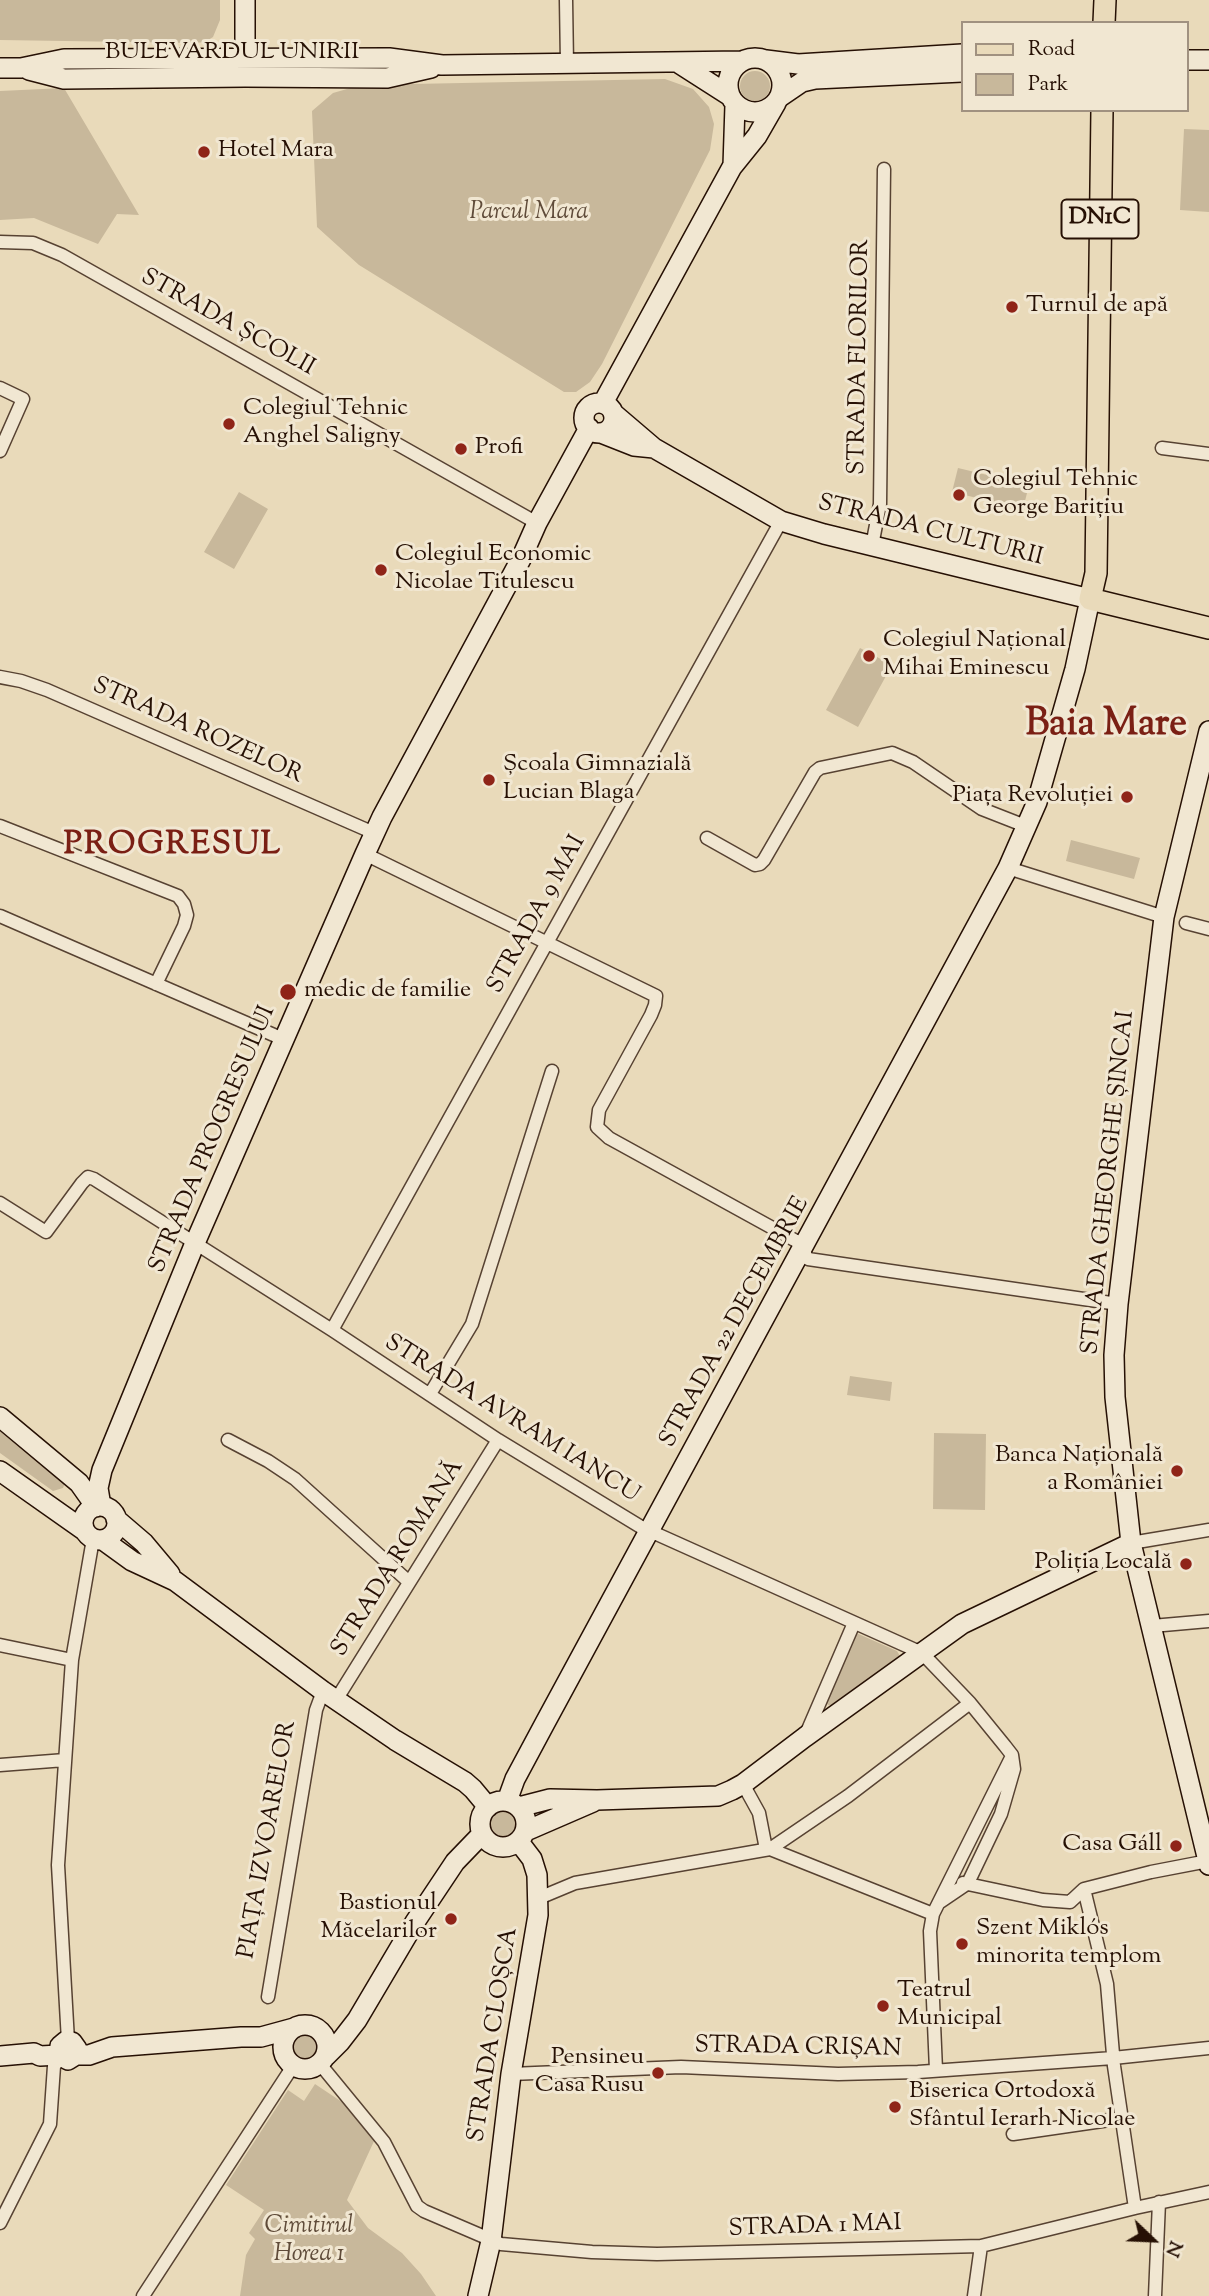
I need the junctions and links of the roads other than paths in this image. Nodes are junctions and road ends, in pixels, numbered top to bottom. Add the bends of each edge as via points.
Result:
1 (245, 0) edge
2 (566, 0) edge
3 (1105, 0) edge
4 (1104, 21) edge
5 (960, 54) edge
6 (766, 60) junction
7 (1188, 60) edge
8 (1209, 60) edge
9 (742, 61) junction
10 (566, 64) junction
11 (680, 64) junction
12 (0, 68) edge
13 (245, 68) junction
14 (960, 72) edge
15 (778, 100) junction
16 (732, 101) junction
17 (1102, 112) edge
18 (732, 167) junction
19 (884, 169) dead end
20 (0, 242) edge
21 (0, 388) edge
22 (608, 408) junction
23 (595, 430) junction
24 (654, 448) junction
25 (1162, 448) dead end
26 (0, 452) edge
27 (1209, 454) edge
28 (780, 521) junction
29 (537, 523) junction
30 (872, 546) junction
31 (1090, 599) junction
32 (1209, 628) edge
33 (0, 677) edge
34 (1209, 731) edge
35 (0, 826) edge
36 (1028, 827) junction
37 (374, 833) junction
38 (707, 838) dead end
39 (365, 853) junction
40 (1009, 868) junction
41 (0, 916) edge
42 (1164, 917) junction
43 (1186, 923) dead end
44 (1209, 929) edge
45 (547, 942) junction
46 (156, 984) junction
47 (283, 1039) junction
48 (552, 1071) dead end
49 (0, 1203) edge
50 (195, 1243) junction
51 (804, 1249) junction
52 (1118, 1304) junction
53 (332, 1330) junction
54 (430, 1394) junction
55 (0, 1417) edge
56 (228, 1440) dead end
57 (498, 1440) junction
58 (0, 1471) edge
59 (104, 1511) junction
60 (1209, 1530) edge
61 (649, 1532) junction
62 (94, 1537) junction
63 (1131, 1543) junction
64 (175, 1581) junction
65 (409, 1581) junction
66 (1209, 1621) edge
67 (854, 1623) junction
68 (1152, 1626) junction
69 (0, 1645) edge
70 (922, 1653) junction
71 (72, 1660) junction
72 (330, 1695) junction
73 (970, 1703) junction
74 (805, 1737) junction
75 (65, 1760) junction
76 (0, 1765) edge
77 (1005, 1783) junction
78 (743, 1784) junction
79 (597, 1800) junction
80 (505, 1805) junction
81 (482, 1834) junction
82 (522, 1836) junction
83 (768, 1849) junction
84 (1209, 1863) edge
85 (953, 1874) junction
86 (968, 1883) junction
87 (1084, 1889) junction
88 (539, 1898) junction
89 (940, 1902) junction
90 (933, 1914) junction
91 (268, 1997) dead end
92 (356, 2020) junction
93 (304, 2027) junction
94 (261, 2037) junction
95 (1209, 2048) edge
96 (67, 2050) junction
97 (0, 2056) edge
98 (1113, 2058) junction
99 (323, 2060) junction
100 (289, 2061) junction
101 (936, 2070) junction
102 (511, 2074) junction
103 (1122, 2118) junction
104 (1013, 2134) dead end
105 (1209, 2192) edge
106 (1159, 2203) junction
107 (1135, 2208) junction
108 (0, 2223) edge
109 (491, 2241) junction
110 (981, 2246) junction
111 (143, 2296) edge
112 (478, 2296) edge
113 (974, 2296) edge
114 (1155, 2296) edge

1 - 13 main road
2 - 10 street
3 - 4 main road
5 - 6 main road, BULEVARDUL UNIRII via 798,64
6 - 9 main road, BULEVARDUL UNIRII
6 - 15 main road via 782,80
7 - 8 main road
9 - 11 main road, BULEVARDUL UNIRII
9 - 16 main road via 730,72 727,89
10 - 11 main road, BULEVARDUL UNIRII
10 - 13 main road, BULEVARDUL UNIRII via 442,65 387,78
11 - 16 main road via 716,85
12 - 13 main road, BULEVARDUL UNIRII via 21,68 64,79
14 - 15 main road via 828,78 802,82
15 - 16 main road via 757,113
15 - 18 main road, STRADA PROGRESULUI
16 - 18 main road, STRADA PROGRESULUI
17 - 31 main road, DN1C via 1096,573
18 - 22 main road, STRADA PROGRESULUI
19 - 30 street, STRADA FLORILOR via 880,504
20 - 29 street, STRADA ȘCOLII via 33,243 62,255
21 - 26 street via 23,399
22 - 23 main road, STRADA PROGRESULUI via 593,404 586,411 584,420
22 - 24 main road, STRADA CULTURII
23 - 24 main road, STRADA CULTURII via 634,446
23 - 29 main road, STRADA PROGRESULUI
24 - 28 main road, STRADA CULTURII
25 - 27 street
28 - 30 main road, STRADA CULTURII
28 - 45 street, STRADA 9 MAI
29 - 37 main road, STRADA PROGRESULUI
30 - 31 main road, STRADA CULTURII
31 - 32 main road, STRADA CULTURII
31 - 36 main road via 1075,669
33 - 37 street, STRADA ROZELOR via 59,695
34 - 42 main road
35 - 46 street via 178,896 187,915
36 - 38 street via 982,809 892,753 820,768 760,864
36 - 40 main road
37 - 39 main road, STRADA PROGRESULUI
39 - 45 street
39 - 47 main road, STRADA PROGRESULUI
40 - 42 street
40 - 51 main road, STRADA 22 DECEMBRIE
41 - 46 street
42 - 52 main road, STRADA GHEORGHE ȘINCAI
43 - 44 street
45 - 51 street via 656,996 651,1016 599,1110 597,1127
45 - 53 street, STRADA 9 MAI
46 - 47 street
47 - 50 main road, STRADA PROGRESULUI
48 - 54 street via 472,1324
49 - 50 street, STRADA AVRAM IANCU via 46,1232 88,1177
50 - 53 street, STRADA AVRAM IANCU
50 - 59 main road, STRADA PROGRESULUI via 102,1470 98,1488
51 - 52 street via 808,1259 815,1261
51 - 61 main road, STRADA 22 DECEMBRIE
52 - 63 main road, STRADA GHEORGHE ȘINCAI via 1115,1397
53 - 54 street, STRADA AVRAM IANCU
54 - 57 street, STRADA AVRAM IANCU
55 - 59 main road via 79,1483
56 - 65 street via 295,1479
57 - 61 street, STRADA AVRAM IANCU
57 - 65 street, STRADA ROMANĂ
58 - 62 main road
59 - 62 main road via 84,1516
59 - 62 main road via 116,1530 112,1535
59 - 64 main road via 144,1544
60 - 63 street
61 - 67 street, STRADA AVRAM IANCU
61 - 80 main road, STRADA 22 DECEMBRIE
62 - 64 main road
62 - 71 street
63 - 68 main road, STRADA GHEORGHE ȘINCAI
63 - 70 main road via 973,1619
64 - 72 main road
65 - 72 street, STRADA ROMANĂ
66 - 68 street
67 - 70 street, STRADA AVRAM IANCU
67 - 74 street
68 - 84 main road, STRADA GHEORGHE ȘINCAI
69 - 71 street
70 - 73 street, STRADA AVRAM IANCU
70 - 74 main road
71 - 75 street
72 - 80 main road
72 - 91 street, PIAȚA IZVOARELOR via 316,1710
73 - 77 street, STRADA AVRAM IANCU via 1012,1755 1014,1769
73 - 83 street via 848,1796
74 - 78 main road
75 - 76 street
75 - 96 street via 58,1896
77 - 85 street
77 - 86 street via 1001,1814
78 - 79 main road via 718,1796
78 - 83 street via 759,1814
79 - 80 main road via 550,1799
79 - 82 main road
80 - 81 main road via 480,1819
80 - 82 main road via 527,1821
81 - 82 main road via 502,1848
81 - 92 main road via 462,1852
82 - 88 main road, STRADA CLOȘCA via 537,1875
83 - 88 street via 575,1883
83 - 90 street
84 - 87 street
85 - 86 street
85 - 89 street
86 - 87 street via 1056,1902 1070,1902
86 - 89 street
87 - 98 street via 1107,1984
88 - 102 main road, STRADA CLOȘCA
89 - 90 street
90 - 101 street
92 - 93 main road via 339,2027
92 - 99 main road
93 - 94 main road
93 - 99 main road via 325,2037
93 - 100 main road via 285,2039 283,2050
94 - 96 main road via 112,2047 100,2043
94 - 100 main road
95 - 98 street, STRADA CRIȘAN
96 - 97 main road via 40,2056
96 - 108 street via 54,2066 50,2124
98 - 101 street, STRADA CRIȘAN
98 - 103 street
99 - 100 main road via 309,2069
99 - 109 street, STRADA 1 MAI via 384,2142 417,2206
100 - 111 street
101 - 102 street, STRADA CRIȘAN via 838,2074 681,2067
102 - 109 main road, STRADA CLOȘCA
103 - 104 street
103 - 107 street
105 - 106 street, STRADA 1 MAI
106 - 107 street, STRADA 1 MAI
106 - 114 street
107 - 110 street, STRADA 1 MAI
109 - 110 street, STRADA 1 MAI via 532,2248 657,2254
109 - 112 main road, STRADA CLOȘCA
110 - 113 street

